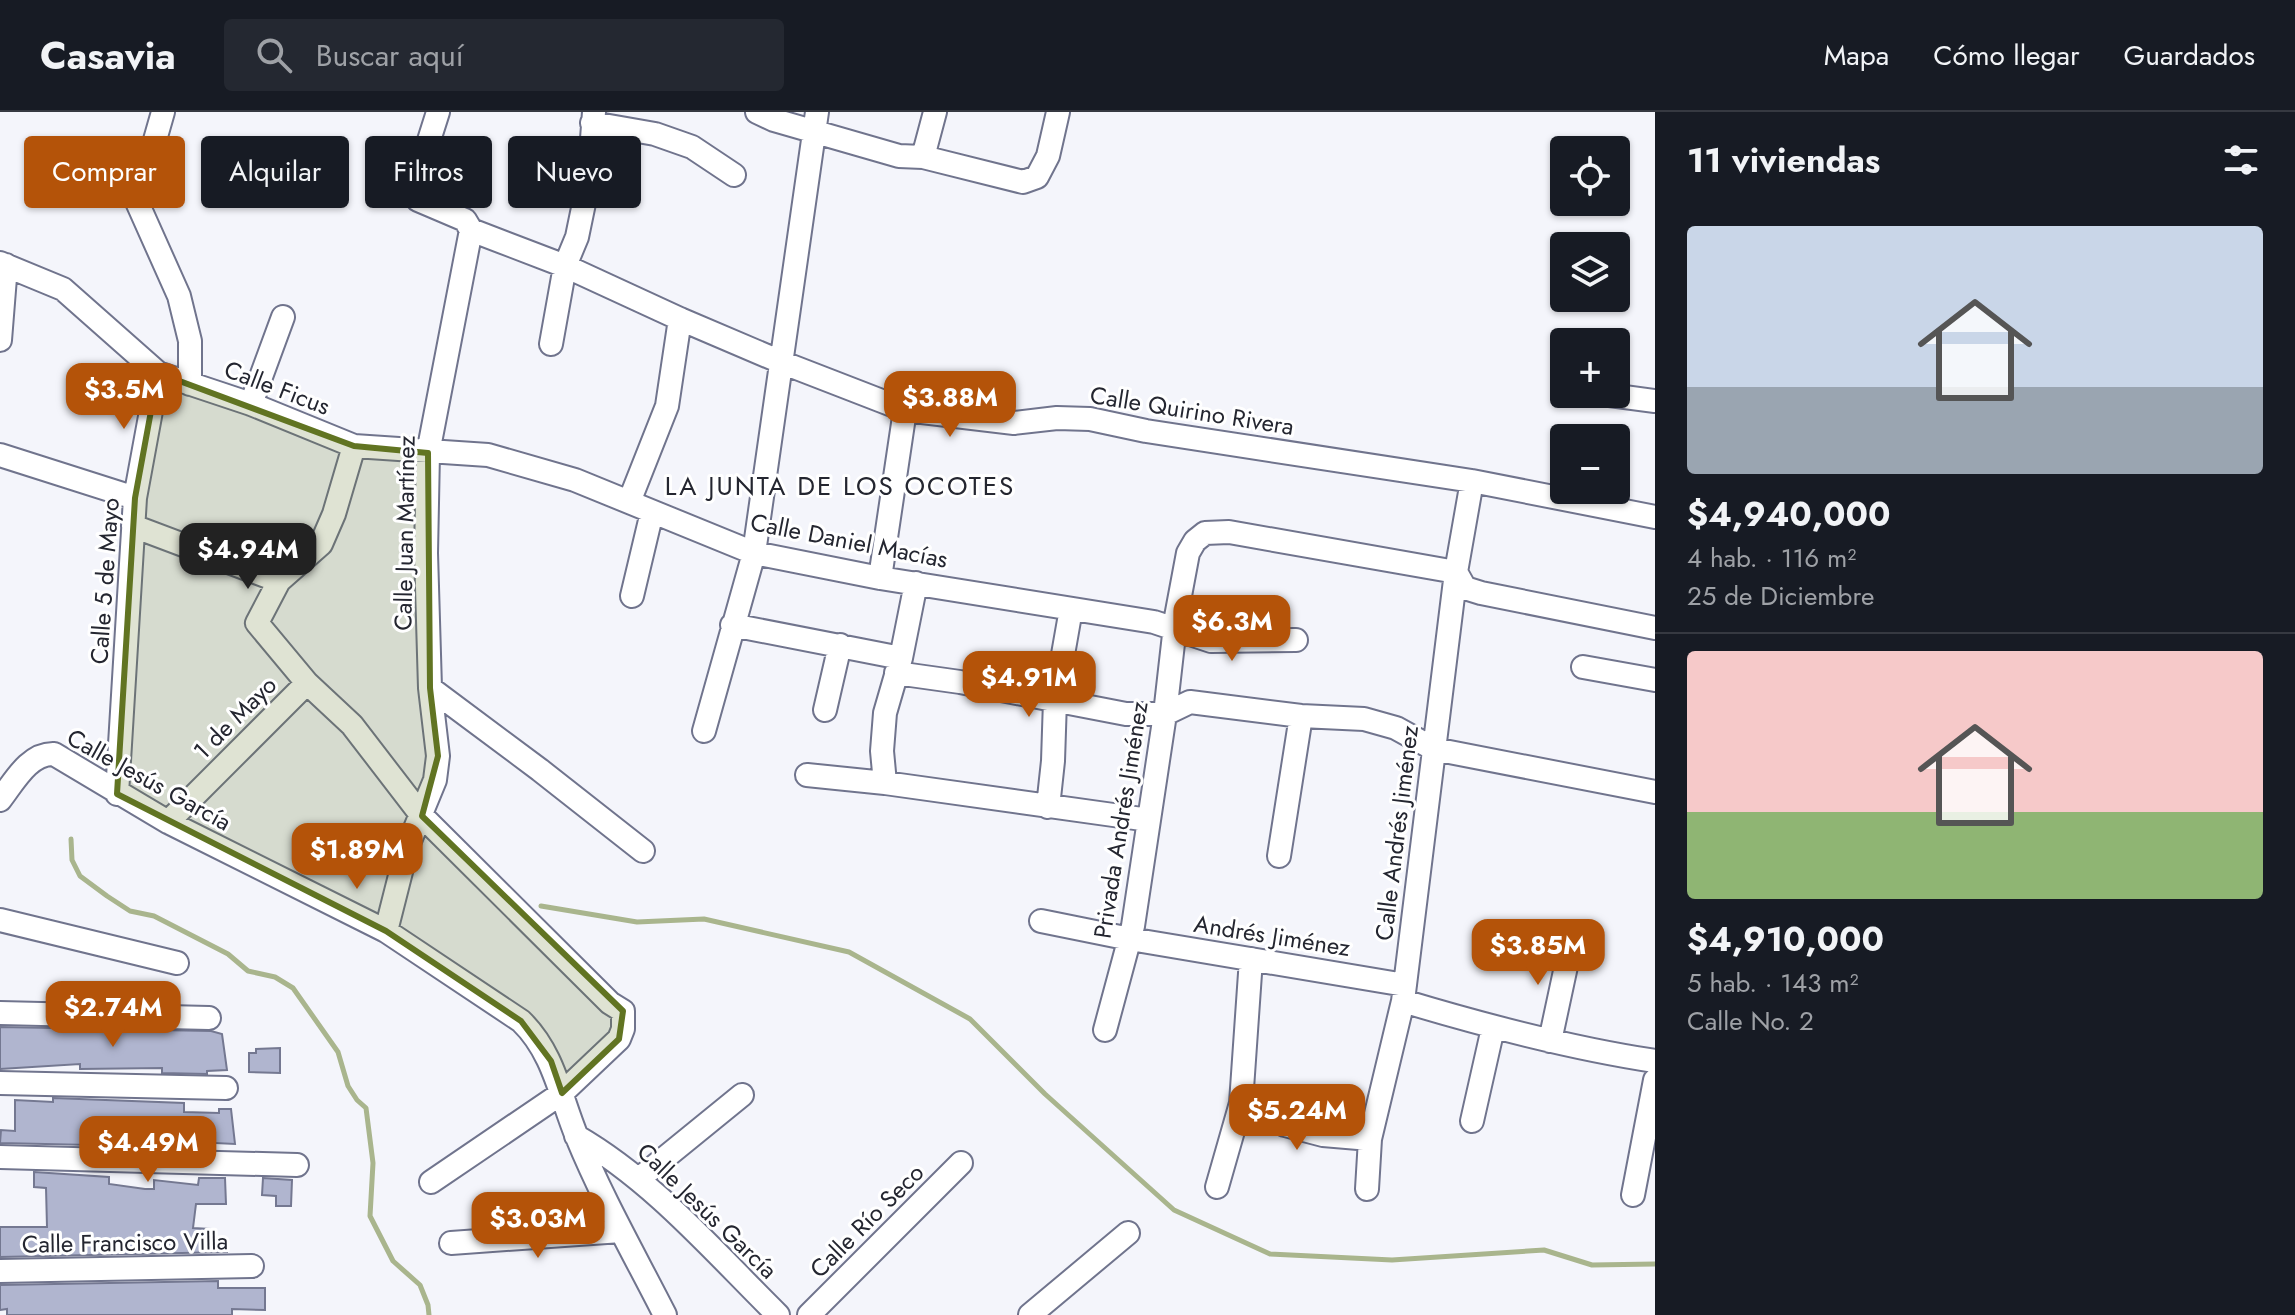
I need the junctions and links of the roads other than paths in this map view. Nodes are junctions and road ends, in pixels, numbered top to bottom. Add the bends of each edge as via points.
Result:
1 (163, 112) edge
2 (438, 112) edge
3 (757, 112) edge
4 (935, 112) edge
5 (1058, 112) edge
6 (593, 118) edge
7 (816, 122) edge
8 (923, 157) junction
9 (734, 175) dead end
10 (471, 230) junction
11 (3, 264) edge
12 (565, 266) junction
13 (283, 317) dead end
14 (680, 319) junction
15 (0, 340) edge
16 (551, 344) dead end
17 (781, 362) junction
18 (158, 373) junction
19 (190, 384) junction
20 (1630, 398) edge
21 (1655, 401) edge
22 (251, 404) junction
23 (905, 410) junction
24 (354, 446) junction
25 (428, 453) junction
26 (0, 455) edge
27 (1472, 481) junction
28 (135, 498) junction
29 (629, 502) junction
30 (652, 512) junction
31 (1655, 517) edge
32 (133, 526) junction
33 (754, 553) junction
34 (1456, 572) junction
35 (880, 578) junction
36 (279, 581) junction
37 (916, 583) junction
38 (632, 596) dead end
39 (1071, 609) junction
40 (1175, 624) junction
41 (732, 625) junction
42 (1655, 628) edge
43 (1296, 640) dead end
44 (840, 645) junction
45 (899, 665) junction
46 (1583, 667) dead end
47 (1655, 680) edge
48 (307, 683) junction
49 (430, 688) junction
50 (1055, 700) junction
51 (825, 710) dead end
52 (1165, 714) junction
53 (1301, 716) junction
54 (704, 731) dead end
55 (1434, 749) junction
56 (807, 775) dead end
57 (885, 783) junction
58 (1655, 792) edge
59 (117, 794) junction
60 (0, 800) edge
61 (1048, 807) junction
62 (422, 816) junction
63 (1149, 820) junction
64 (168, 822) junction
65 (643, 851) dead end
66 (1279, 856) dead end
67 (0, 920) edge
68 (1041, 921) dead end
69 (386, 931) junction
70 (1130, 939) junction
71 (1571, 943) dead end
72 (1251, 959) junction
73 (177, 963) dead end
74 (1404, 993) junction
75 (0, 1013) edge
76 (209, 1018) dead end
77 (1493, 1028) junction
78 (1105, 1030) dead end
79 (1550, 1041) junction
80 (1655, 1061) edge
81 (1655, 1080) edge
82 (0, 1083) edge
83 (226, 1088) dead end
84 (562, 1093) junction
85 (742, 1095) dead end
86 (1241, 1103) junction
87 (1472, 1121) dead end
88 (576, 1136) junction
89 (1370, 1139) junction
90 (0, 1157) edge
91 (961, 1163) dead end
92 (297, 1165) dead end
93 (640, 1178) junction
94 (431, 1182) dead end
95 (1217, 1187) dead end
96 (1367, 1189) dead end
97 (1633, 1195) dead end
98 (621, 1231) junction
99 (1128, 1233) dead end
100 (451, 1243) dead end
101 (252, 1266) dead end
102 (0, 1271) edge
103 (665, 1315) edge
104 (778, 1315) edge
105 (809, 1315) edge
106 (1030, 1315) edge

1 - 19 street via 137,202 179,296 190,341
2 - 10 street via 418,175 418,200 465,220
3 - 7 street via 774,120
4 - 8 street
5 - 8 street via 1048,156 1037,177 1023,182
6 - 9 street via 692,147
6 - 12 street via 589,179
7 - 8 street via 899,156
7 - 17 street
10 - 12 street, Calle Quirino Rivera
10 - 25 street, Calle Juan Martínez
11 - 15 street
11 - 18 street, Calle Ficus via 63,289
12 - 14 street, Calle Quirino Rivera
12 - 16 street
13 - 22 street
14 - 17 street, Calle Quirino Rivera
14 - 29 street via 667,406
17 - 23 street, Calle Quirino Rivera
17 - 33 street
18 - 19 street, Calle Ficus
18 - 28 street, Calle 5 de Mayo
19 - 22 street, Calle Ficus
20 - 21 street
22 - 24 street, Calle Ficus
23 - 27 street, Calle Quirino Rivera via 1014,423 1090,419
23 - 35 street
24 - 25 street, Calle Ficus
24 - 36 street, 1 de Mayo via 321,544
25 - 29 street, Calle Daniel Macías via 488,455
25 - 49 street, Calle Juan Martínez
26 - 28 street
27 - 31 street, Calle Quirino Rivera
27 - 34 street, Calle Andrés Jiménez
28 - 32 street, Calle 5 de Mayo
29 - 30 street, Calle Daniel Macías
30 - 33 street, Calle Daniel Macías
30 - 38 street
32 - 36 street
32 - 59 street, Calle 5 de Mayo
33 - 35 street, Calle Daniel Macías
33 - 41 street
34 - 40 street via 1229,532 1205,533 1188,553
34 - 42 street via 1465,588 1481,593
34 - 55 street, Calle Andrés Jiménez
35 - 37 street, Calle Daniel Macías
36 - 48 street, 1 de Mayo via 257,623
37 - 39 street, Calle Daniel Macías
37 - 45 street
39 - 40 street, Calle Daniel Macías
39 - 50 street
40 - 43 street, Calle Daniel Macías via 1211,641
40 - 52 street, Privada Andrés Jiménez
41 - 44 street
41 - 54 street
44 - 45 street
44 - 51 street
45 - 50 street
45 - 57 street via 885,713
46 - 47 street
48 - 62 street via 352,725
48 - 64 street, 1 de Mayo
49 - 62 street, Calle Juan Martínez via 438,756
49 - 65 street
50 - 52 street via 1126,714
50 - 61 street
52 - 53 street via 1190,702
52 - 63 street, Privada Andrés Jiménez
53 - 55 street via 1364,719 1396,728
53 - 66 street
55 - 58 street
55 - 74 street, Calle Andrés Jiménez
56 - 57 street
57 - 61 street
59 - 60 street, Calle Jesús García via 54,754 43,753
59 - 64 street, Calle Jesús García
61 - 63 street
62 - 69 street, Calle Juan Martínez via 407,848
62 - 84 street via 623,1011 619,1039
63 - 70 street, Privada Andrés Jiménez
64 - 69 street, Calle Jesús García
67 - 73 street
68 - 70 street, Andrés Jiménez
69 - 84 street, Calle Jesús García via 521,1021 551,1061
70 - 72 street, Andrés Jiménez
70 - 78 street, Privada Andrés Jiménez
71 - 79 street
72 - 74 street, Andrés Jiménez
72 - 86 street
74 - 77 street
74 - 89 street, Calle Andrés Jiménez
75 - 76 street
77 - 79 street
77 - 87 street
79 - 80 street
81 - 97 street
82 - 83 street
84 - 88 street, Calle Jesús García
84 - 94 street
85 - 93 street
86 - 89 street via 1285,1125
86 - 95 street
88 - 93 street, Calle Jesús García
88 - 98 street
89 - 96 street, Calle Andrés Jiménez
90 - 92 street
91 - 105 street, Calle Río Seco
93 - 104 street, Calle Jesús García
98 - 100 street
98 - 103 street
99 - 106 street
101 - 102 street, Calle Francisco Villa

